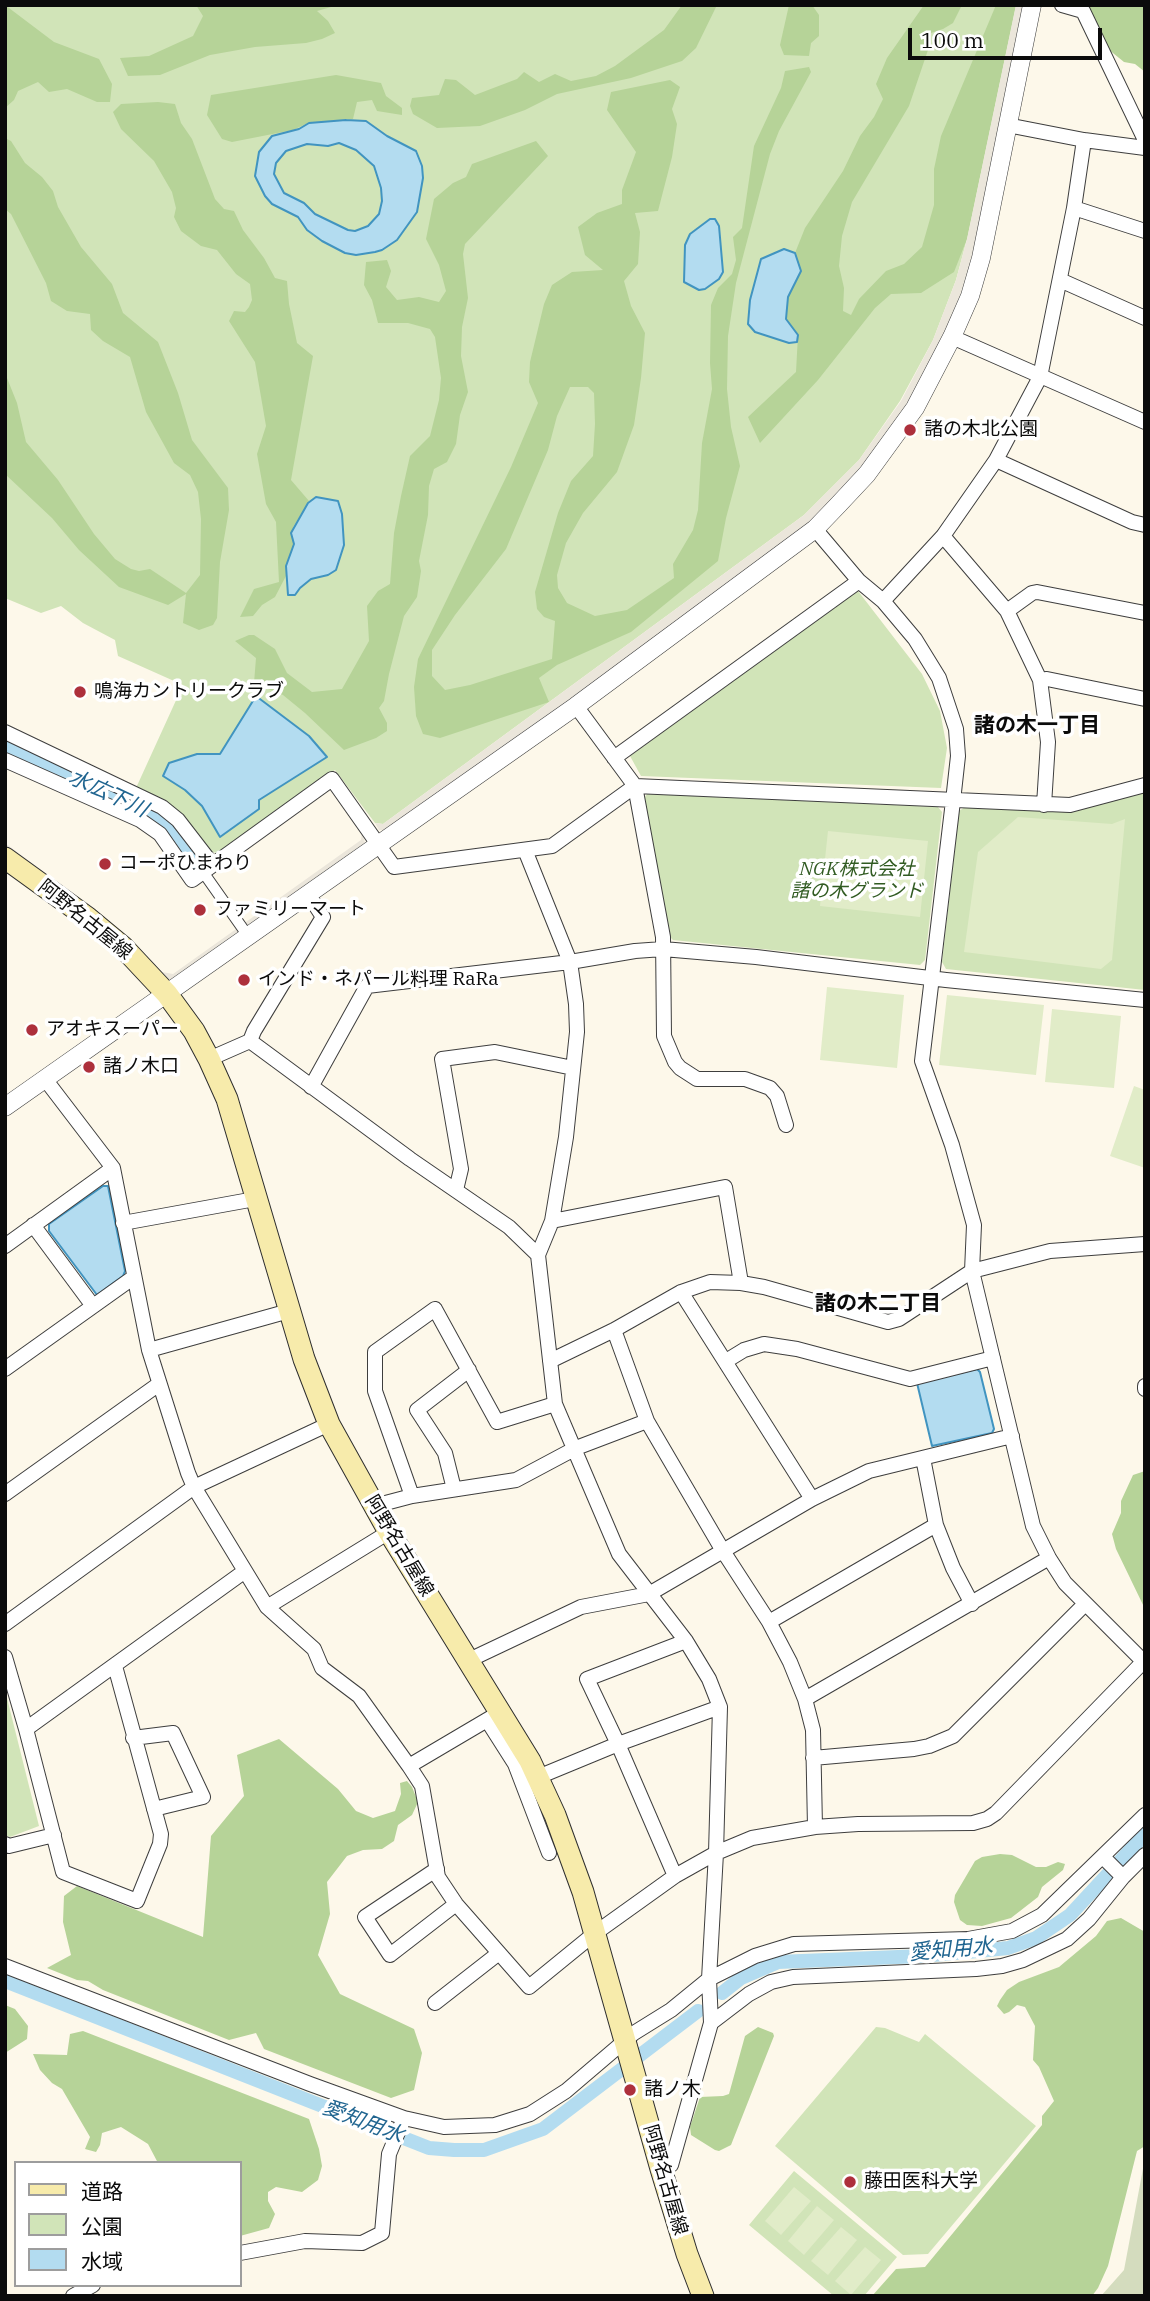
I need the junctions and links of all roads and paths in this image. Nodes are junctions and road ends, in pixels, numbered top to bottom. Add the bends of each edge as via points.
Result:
1 (1032, 5) edge
2 (1062, 5) edge
3 (1007, 125) junction
4 (1084, 140) junction
5 (1145, 140) edge
6 (1145, 148) edge
7 (1074, 208) junction
8 (1145, 231) edge
9 (1060, 280) junction
10 (1145, 318) edge
11 (952, 337) junction
12 (1040, 377) junction
13 (1145, 422) edge
14 (996, 460) junction
15 (1145, 524) edge
16 (815, 529) junction
17 (943, 537) junction
18 (859, 582) junction
19 (883, 601) junction
20 (1007, 611) junction
21 (1145, 613) edge
22 (1040, 680) junction
23 (1145, 699) edge
24 (576, 706) junction
25 (5, 732) edge
26 (614, 758) junction
27 (5, 760) edge
28 (1145, 785) edge
29 (635, 786) junction
30 (953, 801) junction
31 (1044, 804) junction
32 (379, 844) junction
33 (525, 850) junction
34 (5, 858) edge
35 (207, 868) junction
36 (308, 894) junction
37 (248, 936) junction
38 (663, 948) junction
39 (570, 962) junction
40 (933, 978) junction
41 (167, 994) junction
42 (1145, 1000) edge
43 (250, 1041) junction
44 (209, 1059) junction
45 (573, 1068) junction
46 (45, 1079) junction
47 (311, 1087) junction
48 (5, 1107) edge
49 (786, 1125) dead end
50 (113, 1168) junction
51 (456, 1190) junction
52 (255, 1199) junction
53 (552, 1221) junction
54 (123, 1223) junction
55 (33, 1225) junction
56 (1145, 1244) edge
57 (5, 1245) edge
58 (538, 1255) junction
59 (972, 1271) junction
60 (134, 1278) junction
61 (741, 1283) junction
62 (681, 1292) junction
63 (93, 1306) junction
64 (289, 1311) junction
65 (614, 1330) junction
66 (149, 1350) junction
67 (993, 1359) junction
68 (550, 1361) junction
69 (726, 1361) junction
70 (5, 1369) edge
71 (469, 1370) junction
72 (159, 1384) junction
73 (555, 1404) junction
74 (647, 1421) junction
75 (328, 1424) junction
76 (1012, 1436) junction
77 (576, 1448) junction
78 (923, 1458) junction
79 (194, 1487) junction
80 (454, 1489) junction
81 (5, 1494) edge
82 (412, 1496) junction
83 (812, 1499) junction
84 (374, 1506) junction
85 (936, 1525) junction
86 (389, 1532) junction
87 (723, 1551) junction
88 (1049, 1558) junction
89 (245, 1571) junction
90 (649, 1594) junction
91 (972, 1604) junction
92 (1085, 1604) junction
93 (267, 1607) junction
94 (769, 1622) junction
95 (5, 1625) edge
96 (686, 1641) junction
97 (5, 1657) edge
98 (467, 1661) junction
99 (1144, 1661) edge
100 (115, 1666) junction
101 (806, 1699) junction
102 (720, 1707) junction
103 (493, 1716) junction
104 (26, 1729) junction
105 (133, 1738) junction
106 (618, 1744) junction
107 (813, 1758) junction
108 (410, 1766) junction
109 (538, 1777) junction
110 (154, 1809) junction
111 (1145, 1815) edge
112 (815, 1827) junction
113 (54, 1835) junction
114 (5, 1844) edge
115 (549, 1853) dead end
116 (716, 1853) junction
117 (1145, 1855) edge
118 (1104, 1859) junction
119 (437, 1869) junction
120 (675, 1876) junction
121 (1122, 1876) junction
122 (456, 1903) junction
123 (594, 1934) junction
124 (499, 1953) junction
125 (5, 1966) edge
126 (709, 1979) junction
127 (435, 2003) dead end
128 (711, 2023) junction
129 (626, 2043) junction
130 (403, 2120) junction
131 (661, 2169) junction
132 (242, 2253) edge
133 (89, 2287) edge
134 (73, 2296) edge
135 (703, 2296) edge

1 - 3 street
2 - 5 street via 1083,11
3 - 4 street
3 - 11 street via 981,258
4 - 6 street
4 - 7 street
7 - 8 street
7 - 9 street
9 - 10 street
9 - 12 street
11 - 12 street
11 - 16 street via 892,441
12 - 13 street
12 - 14 street
14 - 15 street
14 - 17 street
16 - 18 street
16 - 24 street
17 - 19 street
17 - 20 street
18 - 19 street
18 - 26 street
19 - 30 street via 915,639 939,678 956,729
20 - 21 street via 1037,592
20 - 22 street
22 - 23 street
22 - 31 street via 1048,742
24 - 26 street
24 - 32 street
25 - 35 street via 162,807 186,829
26 - 29 street
27 - 35 street via 140,820 160,835 192,880
28 - 31 street via 1070,805
29 - 30 street
29 - 33 street via 552,846
29 - 38 street
30 - 31 street
30 - 40 street
32 - 33 street via 394,867
32 - 35 street via 332,779
32 - 36 street
33 - 39 street
34 - 41 main road, 阿野名古屋線 via 123,947
35 - 37 street
36 - 37 street
36 - 43 street via 323,916
37 - 41 street
38 - 39 street
38 - 40 street
38 - 49 street via 664,1036 675,1062 697,1079 745,1079 770,1088
39 - 45 street via 577,1032
39 - 47 street via 367,986
40 - 42 street
40 - 59 street via 922,1061 974,1225
41 - 44 main road, 阿野名古屋線
41 - 46 street
43 - 44 street
43 - 47 street
44 - 52 main road, 阿野名古屋線 via 226,1099
45 - 51 street via 495,1052 442,1059 461,1169
45 - 53 street
46 - 48 street
46 - 50 street
47 - 51 street
50 - 54 street
50 - 55 street
51 - 58 street via 509,1227
52 - 54 street
52 - 64 main road, 阿野名古屋線
53 - 58 street
53 - 61 street via 725,1187
54 - 60 street
55 - 57 street
55 - 63 street
56 - 59 street via 1050,1251
58 - 68 street
59 - 61 street via 888,1322
59 - 67 street
60 - 63 street
60 - 66 street
61 - 62 street via 710,1282
62 - 65 street
62 - 69 street
63 - 70 street
64 - 66 street
64 - 75 main road, 阿野名古屋線
65 - 68 street
65 - 74 street
66 - 72 street
67 - 69 street via 910,1379 764,1344
67 - 76 street
68 - 73 street
69 - 83 street
71 - 73 street via 497,1422
71 - 80 street via 417,1410 444,1453
71 - 82 street via 435,1309 375,1352 375,1391
72 - 79 street
72 - 81 street
73 - 77 street
74 - 77 street
74 - 87 street
75 - 79 street
75 - 84 main road, 阿野名古屋線
76 - 78 street
76 - 88 street via 1033,1526
77 - 80 street via 516,1480
77 - 90 street via 619,1554
78 - 83 street via 869,1471
78 - 85 street
79 - 89 street
79 - 95 street
80 - 82 street
82 - 84 street
83 - 87 street
84 - 86 main road, 阿野名古屋線
85 - 91 street
85 - 94 street
86 - 93 street
86 - 98 main road, 阿野名古屋線
87 - 90 street
87 - 94 street
88 - 91 street
88 - 92 street
89 - 93 street
89 - 100 street
90 - 96 street
90 - 98 street via 581,1607
91 - 101 street
92 - 99 street
92 - 107 street via 953,1736 914,1749
93 - 108 street via 314,1649 322,1668 359,1696
94 - 101 street
96 - 102 street
96 - 106 street via 587,1679
97 - 104 street
98 - 103 main road, 阿野名古屋線
99 - 112 street via 987,1819
100 - 104 street
100 - 105 street
101 - 107 street
102 - 106 street
102 - 116 street
103 - 108 street
103 - 109 main road, 阿野名古屋線
103 - 115 street
104 - 113 street
105 - 110 street
105 - 110 street via 173,1733 203,1797
106 - 109 street
106 - 120 street
107 - 112 street
108 - 119 street via 422,1786
109 - 123 main road, 阿野名古屋線 via 565,1839
110 - 113 street via 160,1844 137,1902 63,1872
111 - 118 street
112 - 116 street via 752,1838
113 - 114 street
116 - 120 street
116 - 126 street
117 - 121 street
118 - 121 street
118 - 126 street via 1042,1915 1012,1931 968,1939 794,1944 755,1956
119 - 122 street
119 - 122 street via 365,1917 390,1955
120 - 123 street
121 - 128 street via 1067,1939 1023,1960 976,1969 793,1977 749,1994
122 - 124 street
123 - 124 street via 529,1987
123 - 129 main road, 阿野名古屋線
124 - 127 street
125 - 130 street
126 - 128 street
126 - 129 street
128 - 131 street via 671,2165
129 - 130 street via 566,2091 514,2121 466,2128
129 - 131 main road, 阿野名古屋線
130 - 132 street via 389,2154 382,2234 362,2243 305,2241
131 - 135 main road, 阿野名古屋線
133 - 134 street

